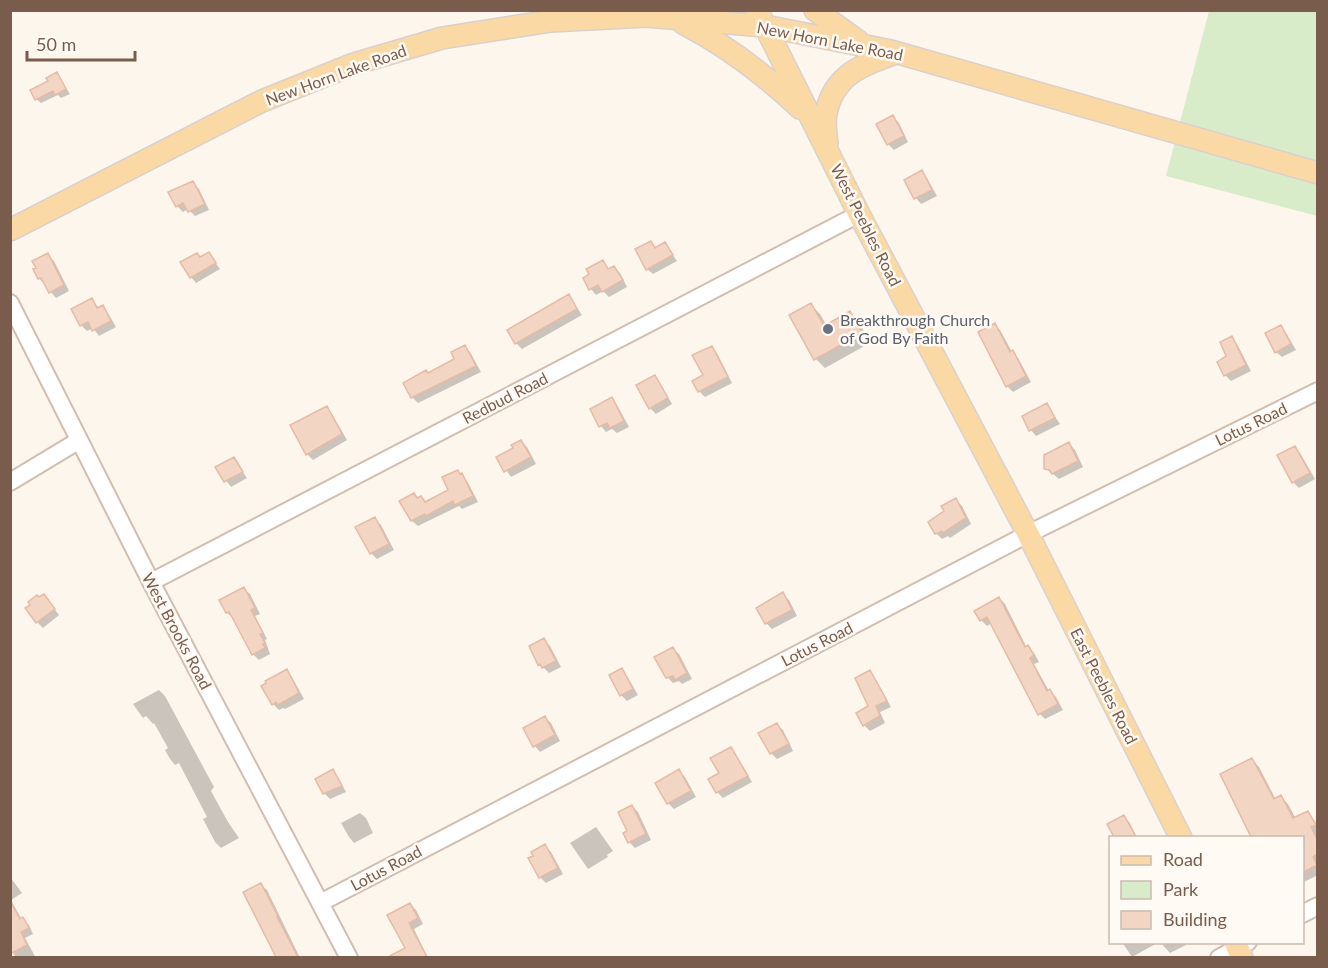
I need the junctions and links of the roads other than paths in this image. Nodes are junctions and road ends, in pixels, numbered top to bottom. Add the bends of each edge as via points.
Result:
1 (815, 10) edge
2 (660, 15) edge
3 (761, 18) edge
4 (866, 46) junction
5 (898, 53) junction
6 (812, 118) junction
7 (827, 149) junction
8 (1317, 173) edge
9 (860, 214) junction
10 (10, 230) edge
11 (10, 303) edge
12 (1317, 391) edge
13 (78, 441) junction
14 (10, 482) edge
15 (1028, 534) junction
16 (151, 582) junction
17 (1180, 836) edge
18 (320, 903) junction
19 (349, 957) edge

1 - 4 main road
2 - 3 main road, New Horn Lake Road
2 - 6 main road via 717,41 744,59
2 - 10 main road, New Horn Lake Road via 551,21 442,38 354,64 262,101
3 - 4 main road, New Horn Lake Road
3 - 6 main road, West Peebles Road
4 - 5 main road, New Horn Lake Road
5 - 7 main road via 866,63 843,78 825,115
5 - 8 main road, New Horn Lake Road
6 - 7 main road, West Peebles Road
7 - 9 main road, West Peebles Road
9 - 15 main road, West Peebles Road
9 - 16 street, Redbud Road
11 - 13 street, West Brooks Road
12 - 15 street, Lotus Road
13 - 14 street
13 - 16 street, West Brooks Road
15 - 17 main road, East Peebles Road
15 - 18 street, Lotus Road
16 - 18 street, West Brooks Road
18 - 19 street, West Brooks Road

